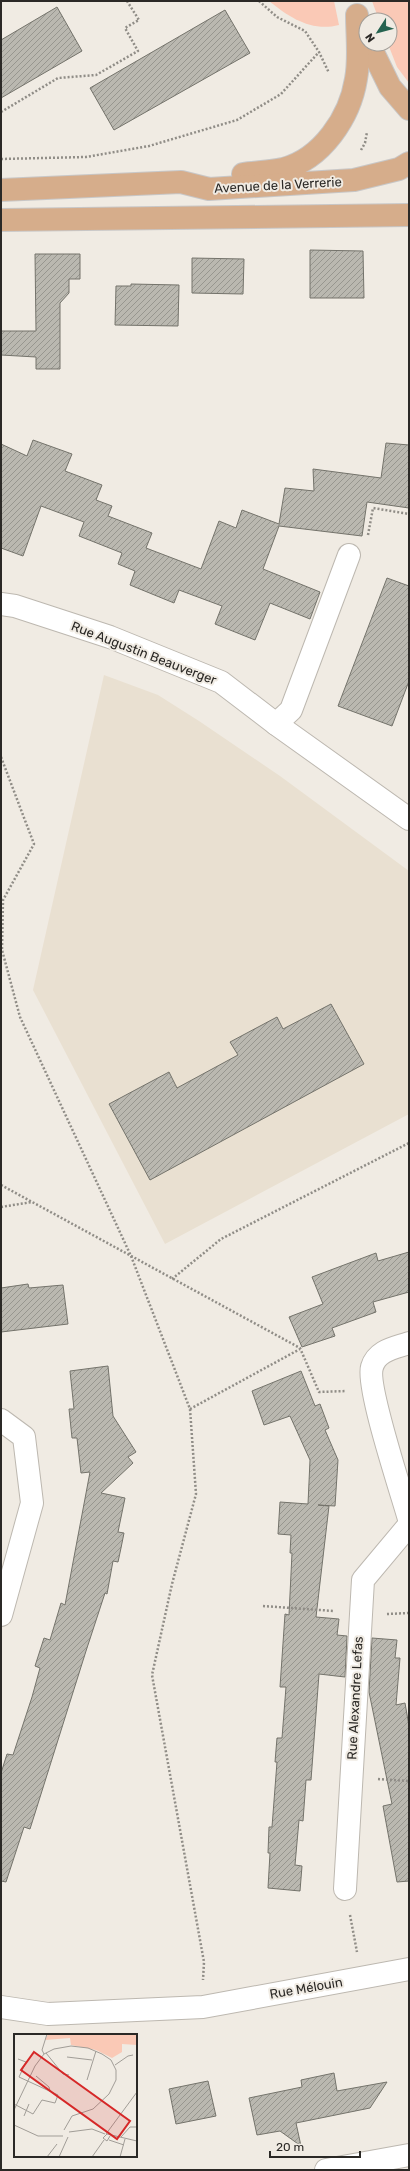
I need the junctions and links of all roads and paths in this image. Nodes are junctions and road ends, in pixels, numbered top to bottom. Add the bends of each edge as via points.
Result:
1 (128, 1) edge
2 (258, 1) edge
3 (354, 8) edge
4 (358, 17) edge
5 (373, 52) edge
6 (409, 109) edge
7 (1, 112) edge
8 (1, 159) edge
9 (409, 163) edge
10 (181, 182) junction
11 (1, 190) edge
12 (409, 215) edge
13 (1, 220) edge
14 (409, 514) edge
15 (348, 555) joint
16 (1, 604) edge
17 (276, 724) junction
18 (1, 757) edge
19 (409, 819) edge
20 (2, 900) edge
21 (409, 1143) edge
22 (1, 1185) edge
23 (33, 1202) junction
24 (1, 1207) edge
25 (131, 1256) junction
26 (172, 1279) junction
27 (409, 1343) edge
28 (300, 1348) junction
29 (373, 1390) junction
30 (190, 1409) junction
31 (1, 1420) edge
32 (409, 1519) edge
33 (409, 1525) edge
34 (1, 1615) edge
35 (345, 1888) joint
36 (409, 1969) edge
37 (363, 1978) junction
38 (1, 2007) edge
39 (203, 2007) junction
40 (409, 2155) edge
41 (326, 2170) edge

1 - 7 path via 139,20 125,28 138,51 96,75 58,78
2 - 8 path via 277,17 305,32 319,52 281,94 237,120 150,146 86,157
3 - 4 main road
3 - 10 main road via 356,78 349,105 327,140 311,157 283,169
5 - 6 main road via 390,87
9 - 10 main road, Avenue de la Verrerie via 399,169 354,180 209,190
10 - 11 main road, Avenue de la Verrerie
12 - 13 main road
14 - 15 path via 373,508 365,550
15 - 17 street via 291,710
16 - 17 street, Rue Augustin Beauverger via 15,606 110,637 221,682
17 - 19 street, Rue Augustin Beauverger
18 - 20 path via 34,844
20 - 25 path via 2,950 20,1017
21 - 26 path via 221,1239
22 - 23 path
23 - 24 path
23 - 25 path
25 - 26 path
25 - 30 path
26 - 28 path
27 - 29 street via 382,1352 372,1367
28 - 29 path via 319,1392
28 - 30 path
29 - 32 street
30 - 39 path via 196,1494 172,1584 152,1675 204,1962
31 - 34 street via 24,1437 32,1503
33 - 35 street, Rue Alexandre Lefas via 363,1580
35 - 37 path
36 - 37 street, Rue Mélouin
37 - 39 street, Rue Mélouin
38 - 39 street via 48,2014
40 - 41 street

